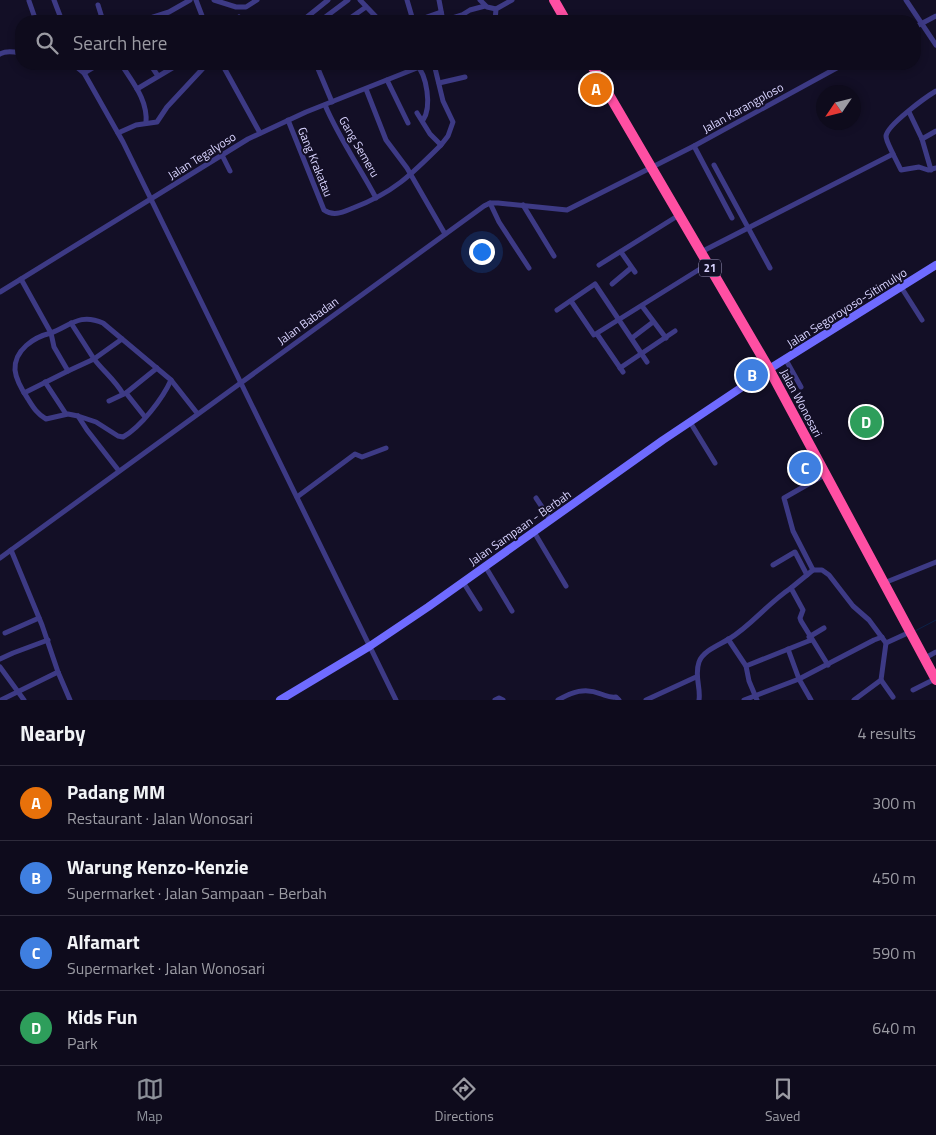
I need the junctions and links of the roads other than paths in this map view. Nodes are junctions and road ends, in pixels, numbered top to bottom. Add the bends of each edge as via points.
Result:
1 (54, 0) edge
2 (190, 0) edge
3 (196, 0) edge
4 (214, 0) edge
5 (257, 0) edge
6 (328, 0) edge
7 (348, 0) edge
8 (360, 0) edge
9 (407, 0) edge
10 (438, 0) edge
11 (480, 0) edge
12 (512, 0) edge
13 (554, 0) edge
14 (906, 0) edge
15 (29, 1) edge
16 (98, 5) dead end
17 (485, 6) junction
18 (366, 7) junction
19 (496, 9) junction
20 (441, 12) junction
21 (34, 15) edge
22 (60, 15) edge
23 (101, 15) edge
24 (163, 15) edge
25 (202, 15) edge
26 (309, 15) edge
27 (328, 15) edge
28 (355, 15) edge
29 (374, 15) edge
30 (411, 15) edge
31 (432, 15) edge
32 (442, 15) edge
33 (462, 15) edge
34 (496, 15) edge
35 (563, 15) edge
36 (916, 15) edge
37 (936, 16) edge
38 (922, 24) joint
39 (936, 45) edge
40 (15, 52) edge
41 (0, 54) edge
42 (81, 70) edge
43 (89, 70) edge
44 (124, 70) edge
45 (154, 70) edge
46 (168, 70) edge
47 (201, 70) edge
48 (225, 70) edge
49 (319, 70) edge
50 (408, 70) edge
51 (420, 70) edge
52 (436, 70) edge
53 (595, 70) edge
54 (833, 70) edge
55 (84, 73) junction
56 (158, 76) junction
57 (465, 78) dead end
58 (387, 80) junction
59 (439, 84) junction
60 (137, 89) junction
61 (366, 89) junction
62 (936, 91) edge
63 (332, 102) junction
64 (325, 105) junction
65 (908, 112) junction
66 (417, 113) dead end
67 (288, 120) junction
68 (423, 120) junction
69 (146, 123) junction
70 (408, 123) dead end
71 (936, 130) edge
72 (118, 133) junction
73 (260, 133) junction
74 (922, 139) junction
75 (441, 146) junction
76 (694, 146) junction
77 (893, 154) junction
78 (222, 155) junction
79 (714, 165) dead end
80 (652, 168) junction
81 (933, 169) edge
82 (230, 171) dead end
83 (411, 175) junction
84 (376, 198) junction
85 (151, 200) junction
86 (733, 200) junction
87 (490, 204) junction
88 (523, 205) junction
89 (722, 205) junction
90 (679, 215) junction
91 (732, 218) dead end
92 (749, 229) junction
93 (446, 234) junction
94 (621, 252) junction
95 (701, 252) junction
96 (554, 256) dead end
97 (708, 264) junction
98 (599, 265) dead end
99 (936, 265) edge
100 (529, 268) dead end
101 (770, 268) dead end
102 (21, 279) junction
103 (612, 284) dead end
104 (901, 287) junction
105 (0, 292) edge
106 (571, 301) junction
107 (642, 306) junction
108 (557, 310) dead end
109 (620, 320) junction
110 (922, 320) dead end
111 (653, 322) junction
112 (71, 323) junction
113 (675, 331) dead end
114 (51, 333) junction
115 (597, 334) junction
116 (632, 338) junction
117 (666, 338) junction
118 (122, 339) junction
119 (642, 353) junction
120 (94, 359) junction
121 (786, 360) junction
122 (647, 362) dead end
123 (157, 368) junction
124 (769, 369) junction
125 (68, 371) junction
126 (171, 380) junction
127 (45, 382) junction
128 (240, 382) junction
129 (801, 387) dead end
130 (24, 393) junction
131 (125, 393) junction
132 (109, 401) dead end
133 (66, 414) junction
134 (197, 414) junction
135 (78, 416) junction
136 (145, 417) junction
137 (690, 422) junction
138 (386, 448) dead end
139 (715, 463) dead end
140 (119, 471) junction
141 (826, 474) junction
142 (297, 497) junction
143 (536, 498) dead end
144 (550, 519) junction
145 (534, 532) junction
146 (10, 550) junction
147 (0, 558) edge
148 (936, 562) edge
149 (773, 565) dead end
150 (485, 566) junction
151 (813, 570) junction
152 (807, 575) junction
153 (463, 582) junction
154 (884, 583) junction
155 (566, 586) dead end
156 (791, 588) junction
157 (480, 609) dead end
158 (512, 611) dead end
159 (39, 618) junction
160 (824, 628) dead end
161 (5, 633) dead end
162 (911, 633) junction
163 (882, 637) junction
164 (810, 638) junction
165 (728, 639) junction
166 (48, 640) junction
167 (886, 643) junction
168 (370, 646) junction
169 (788, 649) junction
170 (936, 652) edge
171 (924, 658) junction
172 (0, 659) edge
173 (828, 664) junction
174 (746, 666) junction
175 (0, 667) edge
176 (58, 672) junction
177 (696, 677) junction
178 (799, 679) junction
179 (936, 679) edge
180 (881, 680) junction
181 (913, 690) dead end
182 (18, 692) junction
183 (862, 694) junction
184 (893, 697) dead end
185 (756, 698) edge
186 (610, 699) edge
187 (1, 700) edge
188 (24, 700) edge
189 (70, 700) edge
190 (280, 700) edge
191 (396, 700) edge
192 (495, 700) edge
193 (503, 700) edge
194 (558, 700) edge
195 (619, 700) edge
196 (646, 700) edge
197 (699, 700) edge
198 (744, 700) edge
199 (811, 700) edge
200 (854, 700) edge
201 (865, 700) edge

1 - 22 street
2 - 24 street
3 - 25 street
4 - 5 street via 246,7
6 - 26 street
7 - 27 street
8 - 18 street
9 - 30 street
10 - 20 street
11 - 17 street
12 - 19 street
13 - 35 highway
14 - 36 street
15 - 21 street
16 - 23 street
17 - 19 street
17 - 33 street
18 - 28 street
18 - 29 street
19 - 34 street
20 - 31 street
20 - 32 street
37 - 38 street
38 - 39 street
40 - 41 street
42 - 55 street
43 - 55 street
44 - 60 street
45 - 56 street
46 - 56 street
47 - 69 street via 157,122
48 - 73 street
49 - 63 street
50 - 58 street, Jalan Tegalyoso
51 - 68 street via 427,96
52 - 59 street
53 - 80 highway, Jalan Wonosari / 21
54 - 76 street, Jalan Karangploso
55 - 72 street
56 - 60 street
57 - 59 street
58 - 61 street, Jalan Tegalyoso
58 - 70 street
59 - 75 street via 453,122
60 - 69 street via 147,110
61 - 63 street, Jalan Tegalyoso
61 - 83 street via 386,140
62 - 65 street
63 - 64 street, Jalan Tegalyoso
64 - 67 street, Jalan Tegalyoso
64 - 84 street, Gang Semeru via 336,131
65 - 74 street
65 - 77 street via 887,133
66 - 68 street
67 - 73 street, Jalan Tegalyoso
67 - 84 street, Gang Krakatau via 324,210 337,214
68 - 75 street
69 - 72 street
71 - 74 street
72 - 85 street
73 - 78 street, Jalan Tegalyoso
74 - 81 street
75 - 83 street
76 - 80 street, Jalan Karangploso
76 - 89 street
77 - 81 street via 901,170
77 - 92 street
78 - 82 street
78 - 85 street, Jalan Tegalyoso
79 - 86 street
80 - 88 street via 567,210
80 - 90 highway, Jalan Wonosari / 21
83 - 84 street
83 - 93 street
85 - 102 street, Jalan Tegalyoso
85 - 128 street
86 - 89 street
86 - 92 street
87 - 88 street
87 - 93 street, Jalan Babadan
87 - 100 street
88 - 96 street
89 - 91 street
90 - 94 street
90 - 95 highway, Jalan Wonosari / 21
92 - 95 street
92 - 101 street
93 - 128 street, Jalan Babadan
94 - 98 street
94 - 103 street via 633,270
95 - 97 highway, Jalan Wonosari / 21
97 - 107 street
97 - 124 highway, Jalan Wonosari / 21
99 - 104 main road, Jalan Segoroyoso-Sitimulyo
102 - 105 street, Jalan Tegalyoso
102 - 114 street
104 - 110 street
104 - 121 main road, Jalan Segoroyoso-Sitimulyo
106 - 108 street
106 - 109 street via 595,284
106 - 115 street via 594,336
107 - 109 street
107 - 111 street
109 - 115 street
109 - 116 street
111 - 116 street
111 - 117 street
112 - 114 street
112 - 118 street via 91,318 103,323
112 - 120 street
113 - 117 street
114 - 125 street via 54,347
114 - 130 street via 27,344 17,362 17,378
115 - 119 street via 621,370
116 - 119 street
117 - 119 street
118 - 120 street
118 - 123 street
119 - 122 street
120 - 125 street
120 - 131 street
121 - 124 main road, Jalan Segoroyoso-Sitimulyo
121 - 129 street
123 - 126 street
123 - 131 street
124 - 137 main road, Jalan Sampaan - Berbah
124 - 141 highway, Jalan Wonosari / 21
125 - 127 street
126 - 134 street
126 - 136 street via 168,389
127 - 130 street
127 - 133 street
128 - 134 street, Jalan Babadan
128 - 142 street
130 - 133 street via 33,408 46,419
131 - 132 street
131 - 136 street
133 - 135 street
134 - 140 street, Jalan Babadan
135 - 136 street via 96,422 122,438
135 - 140 street
137 - 139 street
137 - 144 main road, Jalan Sampaan - Berbah
138 - 142 street via 362,457 355,454
140 - 146 street, Jalan Babadan
141 - 151 street via 784,498 794,531
141 - 154 highway, Jalan Wonosari / 21
142 - 168 street
143 - 144 street
144 - 145 main road, Jalan Sampaan - Berbah
145 - 150 main road, Jalan Sampaan - Berbah
145 - 155 street
146 - 147 street, Jalan Babadan
146 - 159 street
148 - 154 street
149 - 152 street via 795,552
150 - 153 main road, Jalan Sampaan - Berbah
150 - 158 street
151 - 152 street
151 - 163 street via 826,573
152 - 156 street
153 - 157 street
153 - 168 main road, Jalan Sampaan - Berbah
154 - 162 highway, Jalan Wonosari / 21
156 - 164 street via 803,610 800,618
156 - 165 street
159 - 161 street
159 - 166 street
160 - 164 street
162 - 167 street
162 - 171 highway, Jalan Wonosari / 21
163 - 167 street
163 - 173 street
164 - 169 street
164 - 173 street
165 - 174 street
165 - 177 street via 700,660
166 - 172 street
166 - 176 street
167 - 180 street
168 - 190 main road, Jalan Sampaan - Berbah
168 - 191 street
169 - 174 street
169 - 178 street
170 - 171 street
171 - 179 highway, Jalan Wonosari / 21
173 - 178 street
174 - 185 street
175 - 182 street
176 - 182 street
176 - 189 street
177 - 196 street
177 - 197 street
178 - 185 street
178 - 199 street
179 - 181 street
180 - 183 street
180 - 184 street
182 - 187 street
182 - 188 street
183 - 200 street
183 - 201 street
185 - 198 street
186 - 194 street via 579,690
186 - 195 street
192 - 193 street

